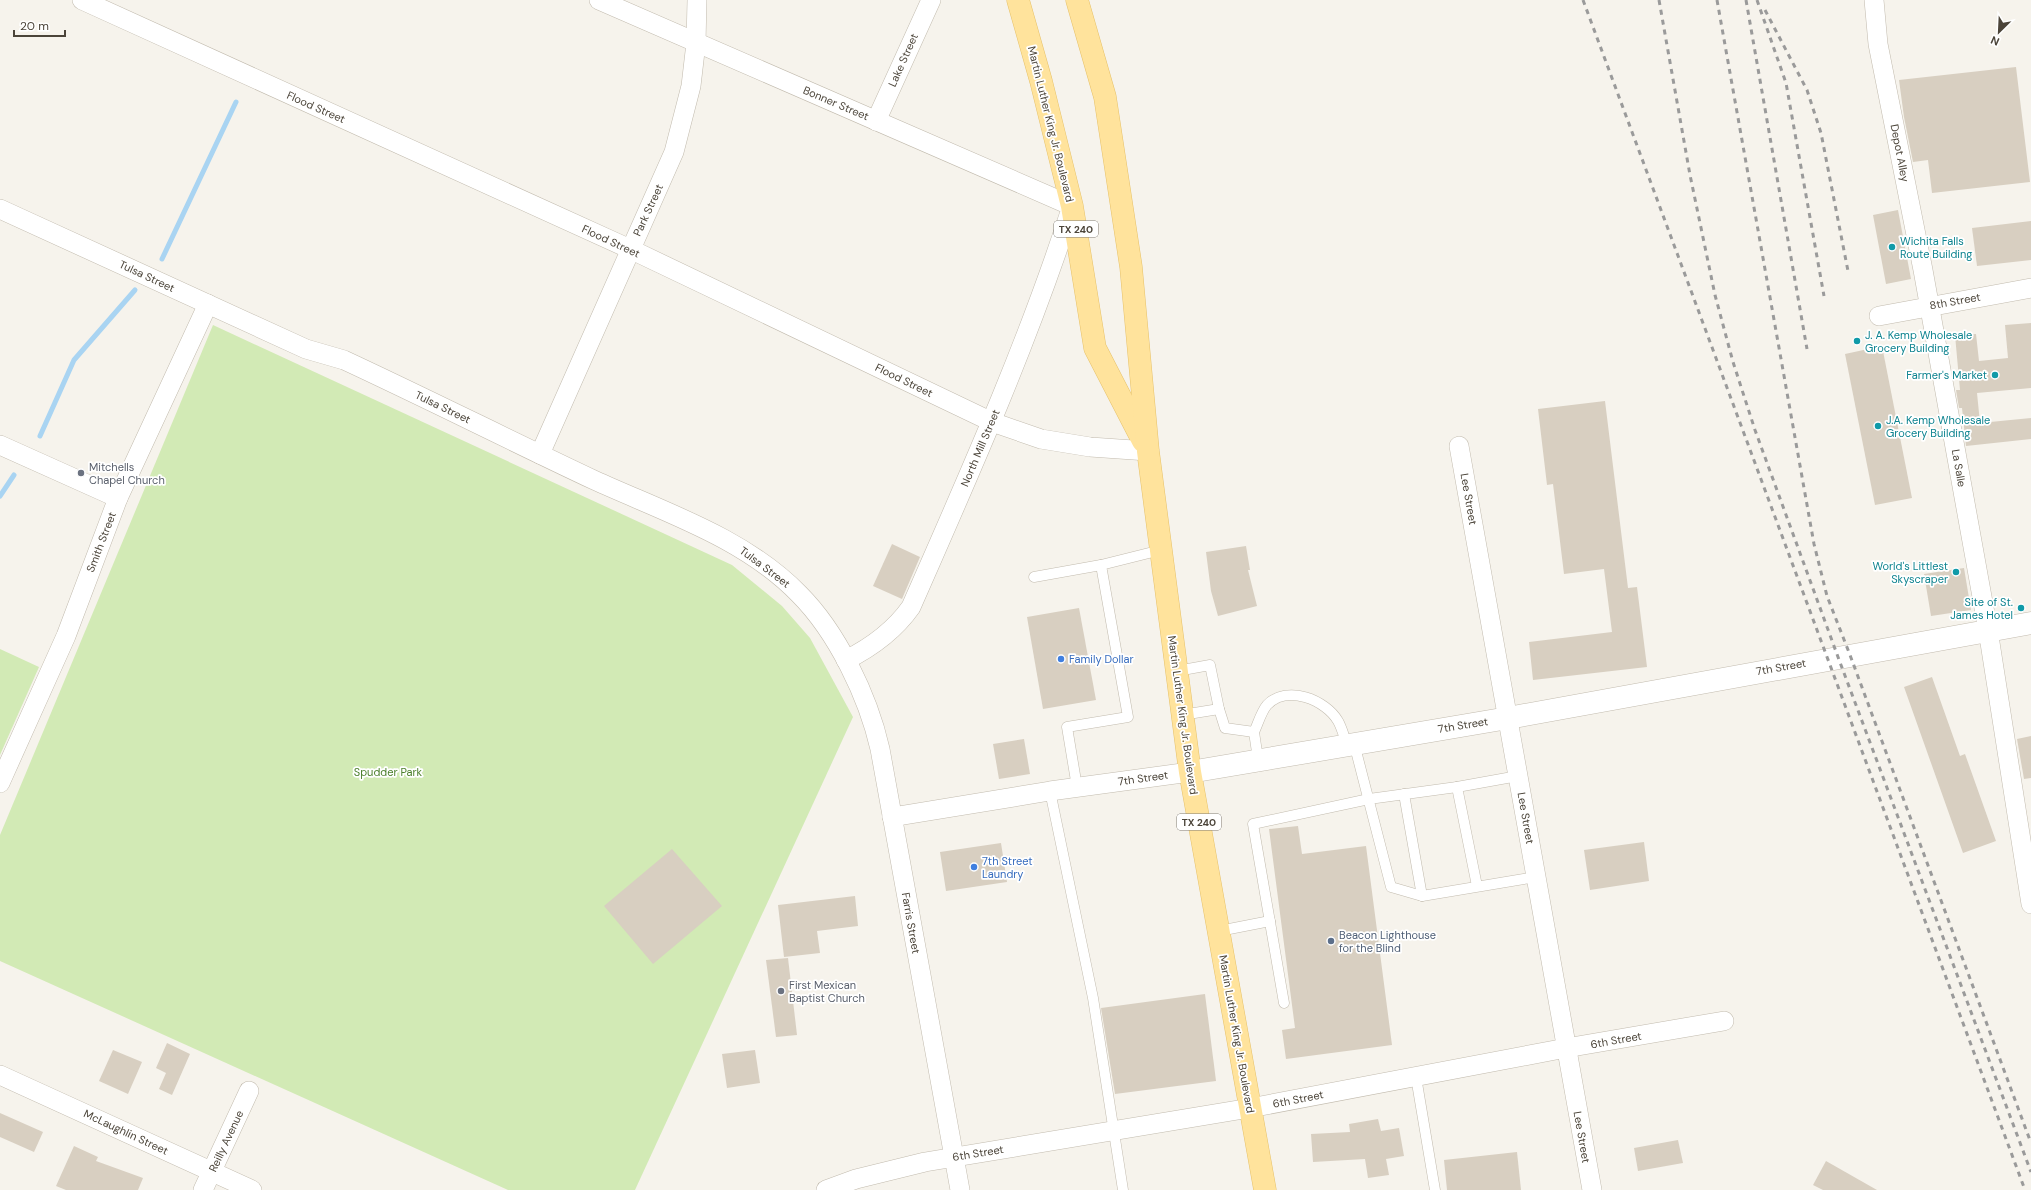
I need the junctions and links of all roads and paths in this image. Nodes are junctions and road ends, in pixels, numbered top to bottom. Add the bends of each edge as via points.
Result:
1 (82, 0) edge
2 (599, 0) edge
3 (697, 0) edge
4 (931, 0) edge
5 (1018, 0) edge
6 (1077, 0) edge
7 (1874, 0) edge
8 (696, 43) junction
9 (876, 121) junction
10 (1072, 206) junction
11 (0, 209) edge
12 (630, 249) junction
13 (2031, 288) edge
14 (208, 304) junction
15 (1929, 306) junction
16 (1879, 316) dead end
17 (992, 422) junction
18 (0, 445) edge
19 (1460, 446) dead end
20 (1148, 451) junction
21 (540, 454) junction
22 (118, 498) junction
23 (1161, 550) junction
24 (1101, 565) junction
25 (1034, 577) dead end
26 (2031, 622) edge
27 (1988, 630) junction
28 (846, 660) junction
29 (1176, 671) junction
30 (1219, 709) junction
31 (1182, 715) junction
32 (1508, 718) junction
33 (1254, 732) junction
34 (1350, 744) junction
35 (1258, 759) junction
36 (1190, 772) junction
37 (1518, 776) junction
38 (0, 783) edge
39 (1077, 787) junction
40 (1457, 787) junction
41 (1050, 791) junction
42 (1404, 794) junction
43 (1369, 799) junction
44 (892, 817) junction
45 (1536, 876) junction
46 (1477, 886) junction
47 (1422, 896) junction
48 (2031, 904) edge
49 (1270, 921) junction
50 (1218, 931) junction
51 (1284, 1003) dead end
52 (1724, 1021) dead end
53 (1566, 1048) junction
54 (0, 1075) edge
55 (1416, 1077) junction
56 (249, 1091) dead end
57 (1250, 1108) junction
58 (1113, 1131) junction
59 (954, 1157) junction
60 (211, 1172) junction
61 (202, 1190) edge
62 (252, 1190) edge
63 (826, 1190) edge
64 (960, 1190) edge
65 (1123, 1190) edge
66 (1265, 1190) edge
67 (1435, 1190) edge
68 (1592, 1190) edge

1 - 12 street, Flood Street
2 - 8 street, Bonner Street
3 - 8 street, Park Street
4 - 9 street, Lake Street
5 - 10 main road, Martin Luther King Jr. Boulevard / TX 240
6 - 20 main road, Martin Luther King Jr. Boulevard / TX 240 via 1105,97 1131,267
7 - 15 street, Depot Alley via 1878,44
8 - 9 street, Bonner Street
8 - 12 street, Park Street via 689,99 680,132 667,169
9 - 10 street, Bonner Street
10 - 17 street, North Mill Street via 1054,264
10 - 20 main road, Martin Luther King Jr. Boulevard / TX 240 via 1095,348
11 - 14 street, Tulsa Street
12 - 17 street, Flood Street
12 - 21 street, Park Street
13 - 15 street, 8th Street
14 - 21 street, Tulsa Street via 306,349 344,360
14 - 22 street, Smith Street
15 - 16 street, 8th Street
15 - 27 street, La Salle
17 - 20 street, Flood Street via 1041,439 1090,447
17 - 28 street, North Mill Street via 911,607 882,638
18 - 22 street
19 - 32 street, Lee Street
20 - 23 main road, Martin Luther King Jr. Boulevard / TX 240
21 - 28 street, Tulsa Street via 745,550 799,594 819,618
22 - 38 street, Smith Street via 66,636
23 - 24 lane
23 - 29 main road, Martin Luther King Jr. Boulevard / TX 240
24 - 25 lane
24 - 39 lane via 1128,717 1068,727
26 - 27 street, 7th Street
27 - 32 street, 7th Street
27 - 48 street, La Salle
28 - 44 street, Farris Street via 873,719
29 - 30 lane via 1210,666
29 - 31 main road, Martin Luther King Jr. Boulevard / TX 240
30 - 31 lane
30 - 33 lane via 1225,728
31 - 36 main road, Martin Luther King Jr. Boulevard / TX 240
32 - 34 street, 7th Street
32 - 37 street, Lee Street
33 - 34 lane via 1267,705 1281,695 1299,694 1322,705 1338,721
33 - 35 lane
34 - 35 street, 7th Street
34 - 43 lane
35 - 36 street, 7th Street
36 - 39 street, 7th Street
36 - 50 main road, Martin Luther King Jr. Boulevard / TX 240
37 - 40 lane
37 - 45 street, Lee Street
39 - 41 street, 7th Street
40 - 42 lane
40 - 46 lane
41 - 44 street, 7th Street
41 - 58 lane via 1093,998
42 - 43 lane
42 - 47 lane
43 - 47 lane via 1391,887
43 - 49 lane via 1253,824
44 - 59 street, Farris Street
45 - 46 lane
45 - 53 street, Lee Street
46 - 47 lane
49 - 50 lane
49 - 51 lane
50 - 57 main road, Martin Luther King Jr. Boulevard / TX 240
52 - 53 street, 6th Street
53 - 55 street, 6th Street
53 - 68 street, Lee Street
54 - 60 street, McLaughlin Street
55 - 57 street, 6th Street
55 - 67 lane
56 - 60 street, Reilly Avenue
57 - 58 street, 6th Street
57 - 66 main road, Martin Luther King Jr. Boulevard / TX 240
58 - 59 street, 6th Street
58 - 65 lane
59 - 63 street, 6th Street via 896,1167 856,1178
59 - 64 street, Farris Street
60 - 61 street, Reilly Avenue
60 - 62 street, McLaughlin Street

